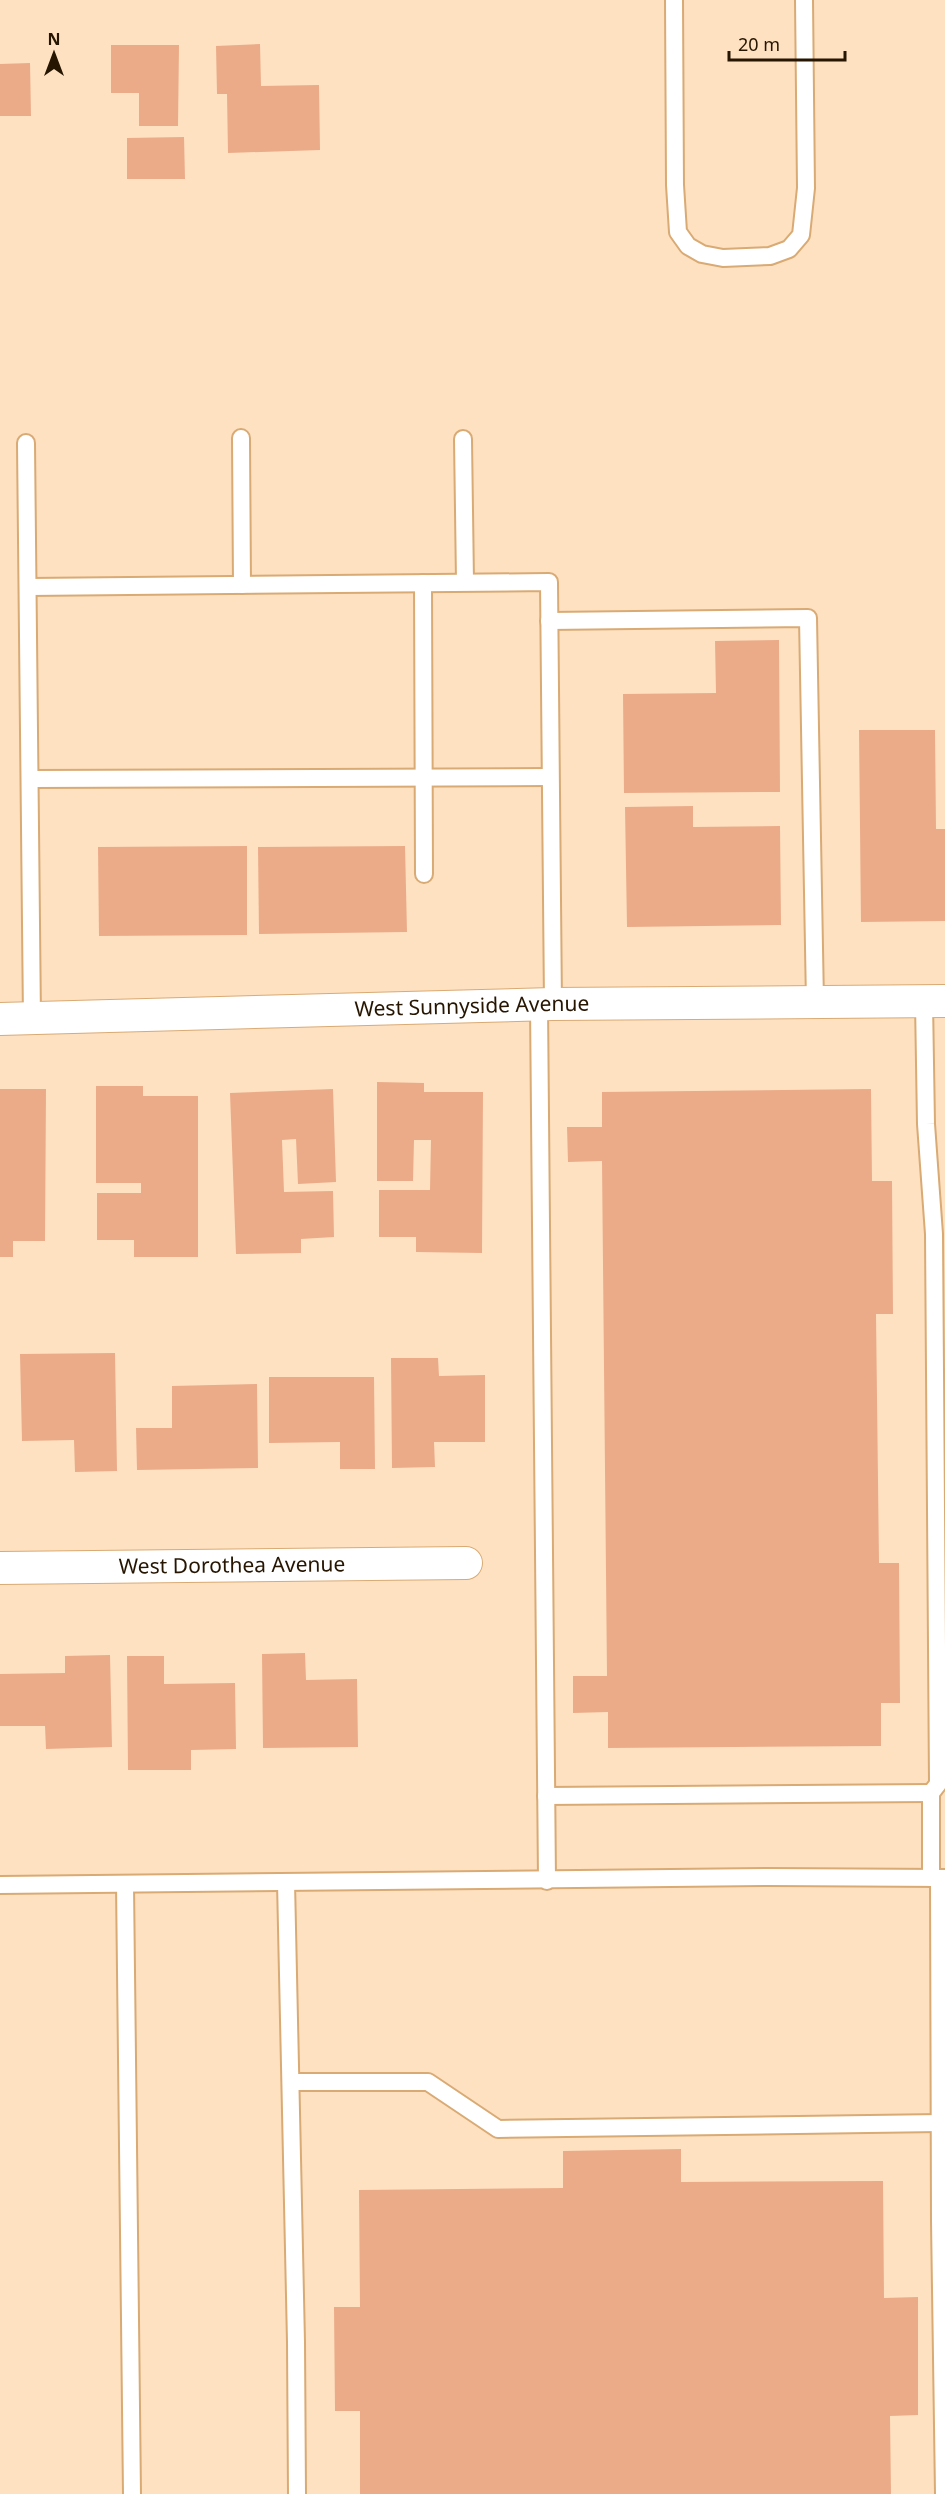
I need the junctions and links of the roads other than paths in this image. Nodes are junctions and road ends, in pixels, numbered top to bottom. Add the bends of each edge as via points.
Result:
1 (674, 0) edge
2 (804, 0) edge
3 (240, 438) dead end
4 (463, 439) dead end
5 (26, 443) dead end
6 (465, 582) junction
7 (423, 583) junction
8 (242, 585) junction
9 (29, 587) junction
10 (549, 621) junction
11 (423, 776) junction
12 (550, 777) junction
13 (30, 779) junction
14 (424, 874) dead end
15 (934, 1001) edge
16 (815, 1002) junction
17 (546, 1005) junction
18 (0, 1019) edge
19 (32, 1019) junction
20 (939, 1234) edge
21 (939, 1344) edge
22 (466, 1563) dead end
23 (0, 1568) edge
24 (942, 1676) edge
25 (938, 1787) edge
26 (546, 1796) junction
27 (938, 1878) edge
28 (547, 1881) junction
29 (286, 1882) junction
30 (124, 1884) junction
31 (0, 1885) edge
32 (291, 2082) junction
33 (940, 2123) junction
34 (943, 2279) edge
35 (944, 2365) edge
36 (944, 2454) edge
37 (132, 2494) edge
38 (297, 2494) edge
39 (944, 2494) edge

1 - 2 lane via 678,232 688,246 702,254 723,258 771,256 789,249 801,235 806,188
3 - 8 lane
4 - 6 lane
5 - 9 lane
6 - 7 lane
6 - 10 lane via 549,582
7 - 8 lane
7 - 11 lane
8 - 9 lane
9 - 13 lane
10 - 12 lane
10 - 16 lane via 808,618
11 - 12 lane
11 - 13 lane
11 - 14 lane
12 - 17 lane
13 - 19 lane
15 - 16 street, West Sunnyside Avenue
15 - 20 lane via 926,1124
16 - 17 street, West Sunnyside Avenue
17 - 19 street, West Sunnyside Avenue
17 - 26 lane
18 - 19 street, West Sunnyside Avenue
20 - 21 lane
21 - 24 lane
22 - 23 street, West Dorothea Avenue
24 - 25 lane
25 - 26 lane
25 - 27 lane
26 - 28 lane
27 - 28 lane
27 - 33 lane
28 - 29 lane
29 - 30 lane
29 - 32 lane
30 - 31 lane
30 - 37 lane
32 - 33 lane via 428,2082 498,2129
32 - 38 lane
33 - 34 lane
34 - 35 lane
35 - 36 lane
36 - 39 lane

